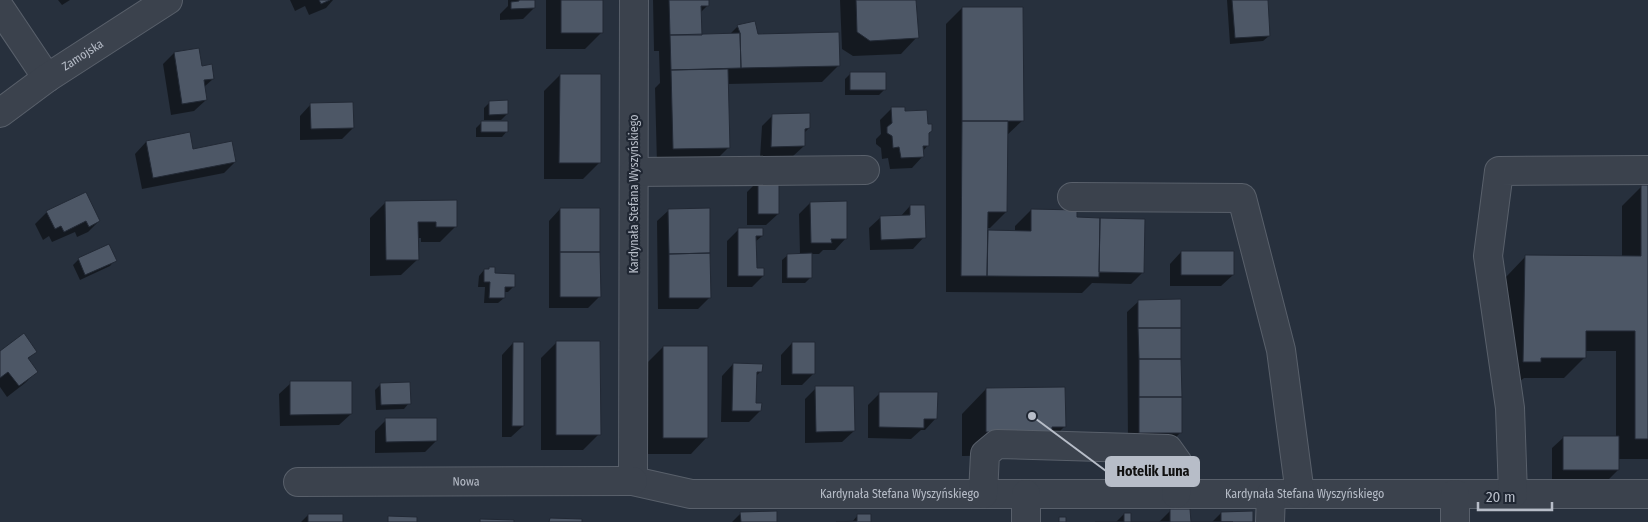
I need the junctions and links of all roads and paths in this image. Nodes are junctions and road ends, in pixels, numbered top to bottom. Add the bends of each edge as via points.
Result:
1 (168, 0) edge
2 (634, 0) edge
3 (0, 8) edge
4 (47, 78) junction
5 (0, 113) edge
6 (865, 170) dead end
7 (1648, 170) edge
8 (634, 172) junction
9 (1072, 197) dead end
10 (633, 481) junction
11 (298, 482) dead end
12 (983, 494) junction
13 (1026, 494) junction
14 (1176, 494) junction
15 (1271, 494) junction
16 (1300, 494) junction
17 (1455, 494) junction
18 (1513, 494) junction
19 (1648, 494) edge
20 (1026, 522) edge
21 (1270, 522) edge
22 (1455, 522) edge

1 - 4 street, Zamojska
2 - 8 street, Kardynała Stefana Wyszyńskiego
3 - 4 street
4 - 5 street, Zamojska
6 - 8 street
7 - 18 street via 1499,171 1488,256 1510,408
8 - 10 street, Kardynała Stefana Wyszyńskiego
9 - 16 street via 1242,198 1281,350
10 - 11 street, Nowa
10 - 12 street, Kardynała Stefana Wyszyńskiego via 692,494
12 - 13 street, Kardynała Stefana Wyszyńskiego
12 - 14 street via 985,454 997,444 1168,450 1178,463
13 - 14 street, Kardynała Stefana Wyszyńskiego
13 - 20 street
14 - 15 street, Kardynała Stefana Wyszyńskiego
15 - 16 street, Kardynała Stefana Wyszyńskiego
15 - 21 street
16 - 17 street, Kardynała Stefana Wyszyńskiego
17 - 18 street, Kardynała Stefana Wyszyńskiego
17 - 22 street
18 - 19 street, Kardynała Stefana Wyszyńskiego

